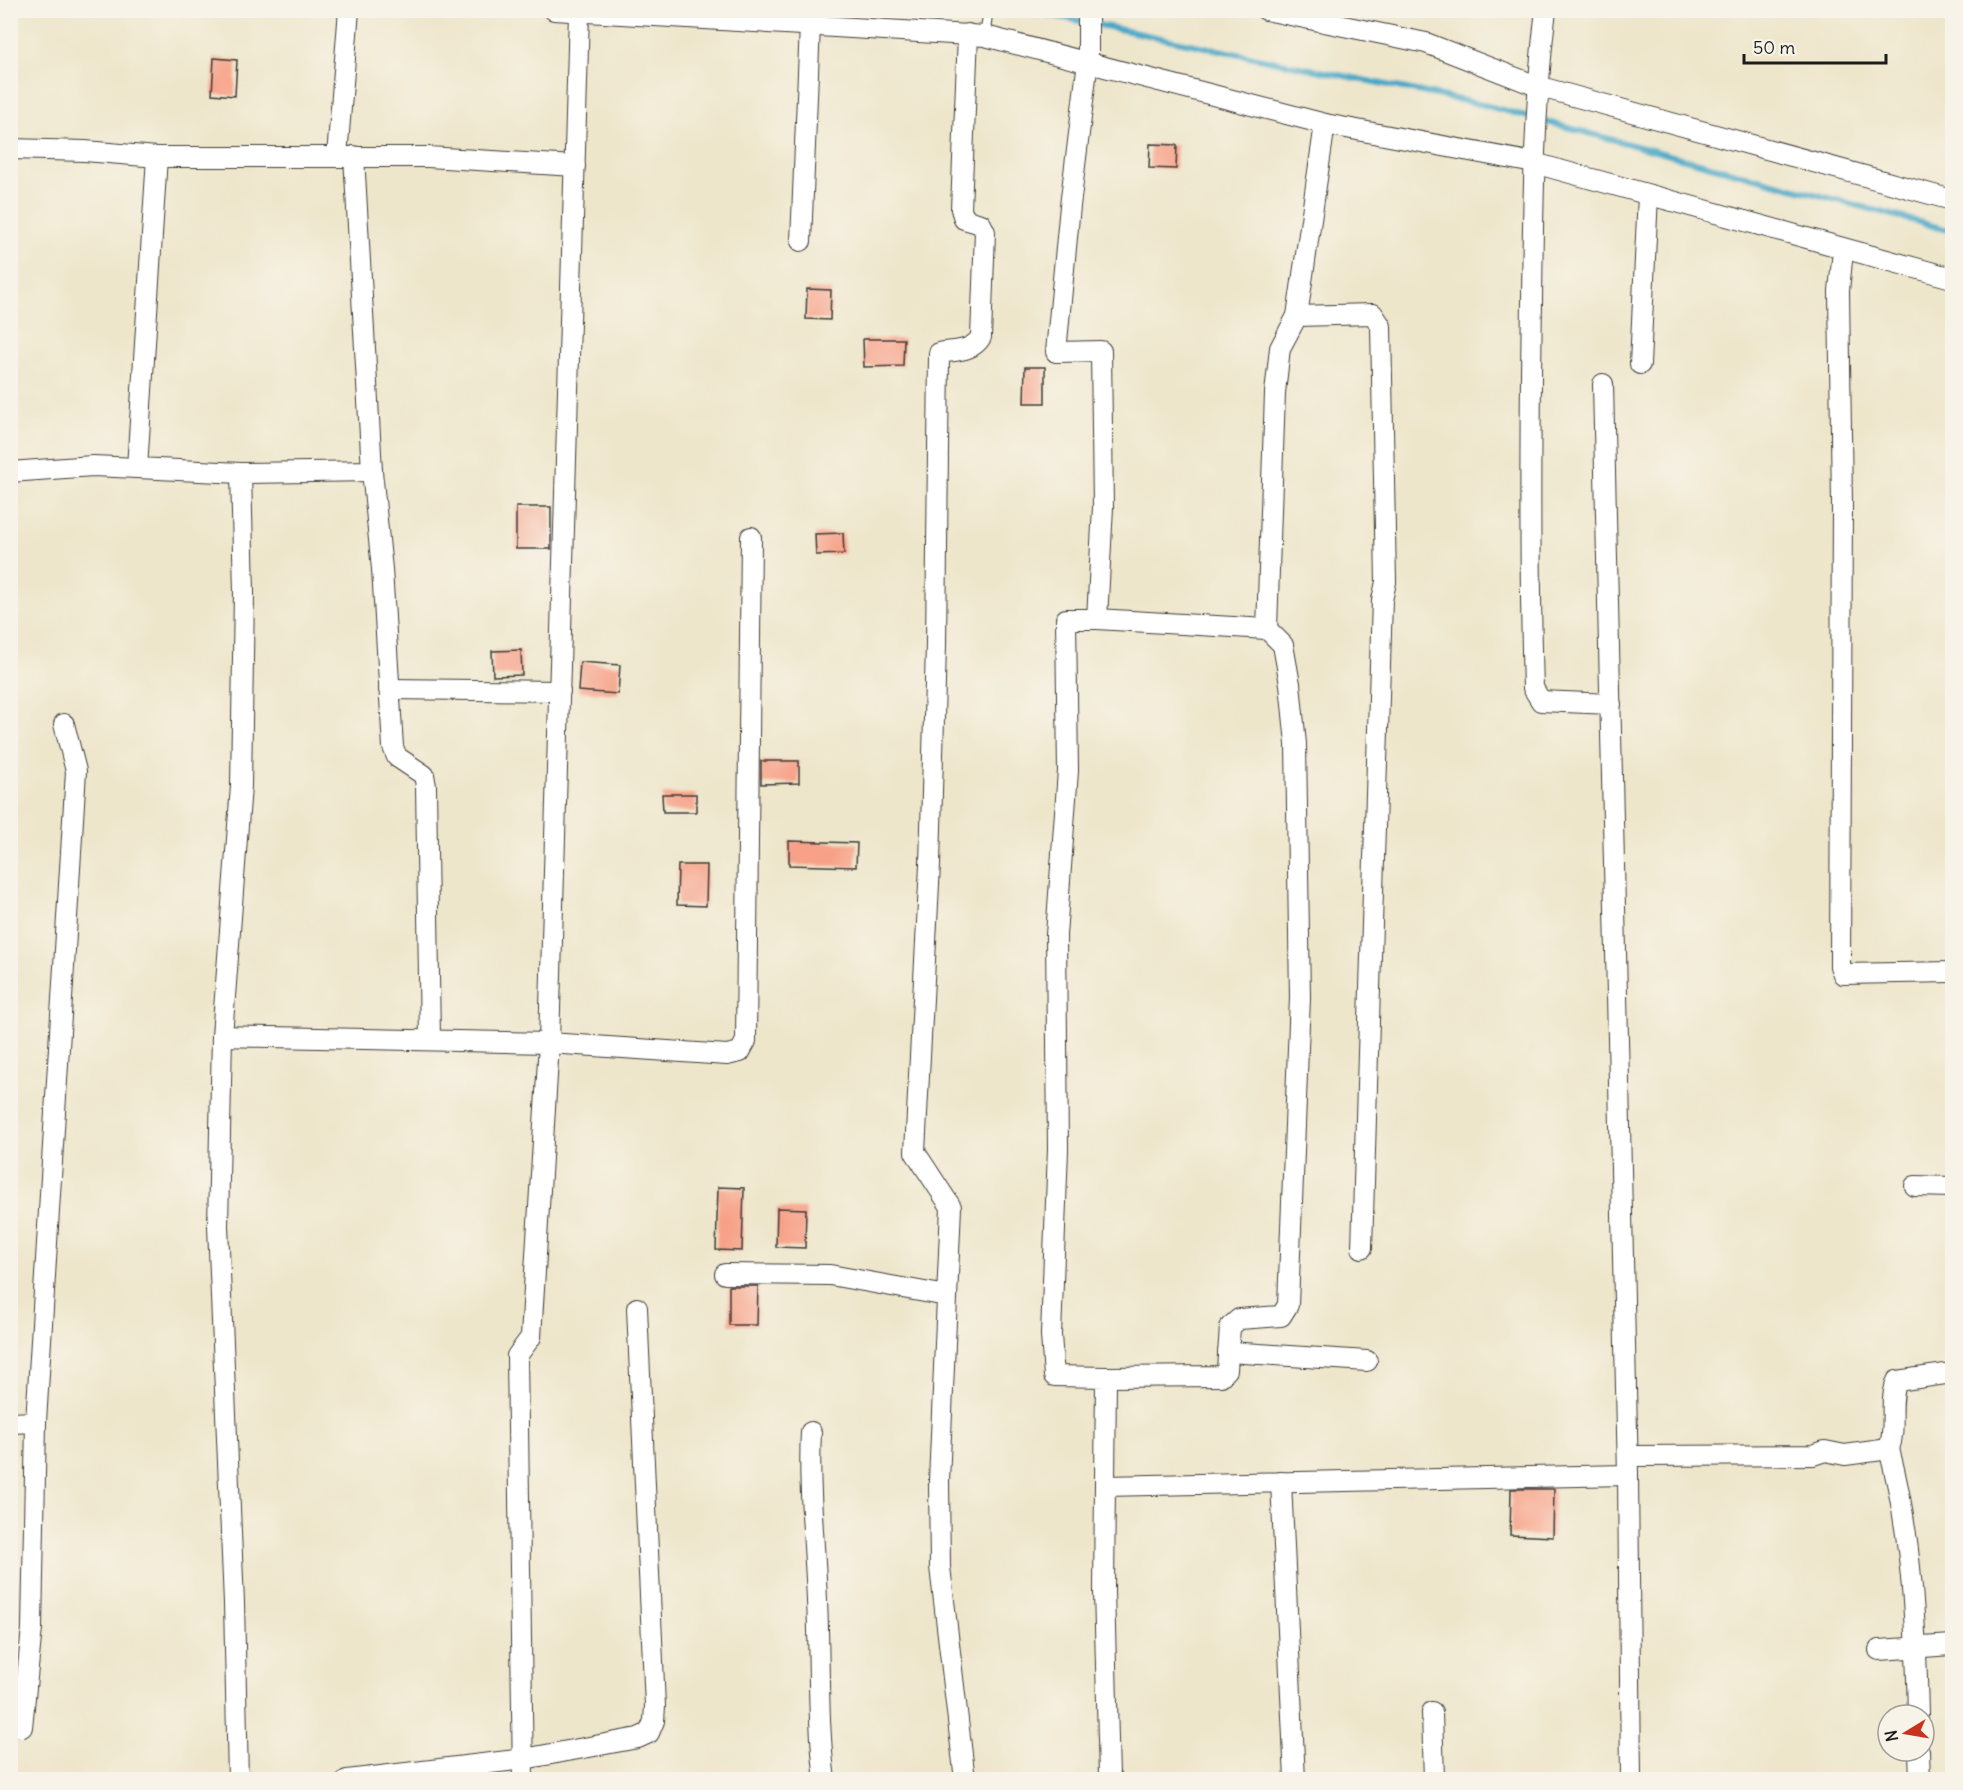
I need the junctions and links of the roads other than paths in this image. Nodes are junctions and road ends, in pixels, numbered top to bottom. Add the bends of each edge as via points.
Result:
1 (350, 10) edge
2 (554, 10) edge
3 (1088, 10) edge
4 (1266, 10) edge
5 (1546, 10) edge
6 (988, 11) edge
7 (579, 13) junction
8 (810, 25) junction
9 (976, 35) junction
10 (1088, 61) junction
11 (1537, 86) junction
12 (1324, 124) junction
13 (10, 149) edge
14 (345, 156) junction
15 (157, 157) junction
16 (1534, 163) junction
17 (575, 166) junction
18 (1648, 195) junction
19 (1953, 200) edge
20 (801, 241) dead end
21 (1843, 250) junction
22 (1953, 279) edge
23 (1297, 316) junction
24 (1640, 364) dead end
25 (1603, 384) dead end
26 (137, 468) junction
27 (372, 471) junction
28 (10, 472) edge
29 (241, 473) junction
30 (752, 537) dead end
31 (1097, 620) junction
32 (1267, 629) junction
33 (389, 689) junction
34 (560, 691) junction
35 (1611, 704) junction
36 (64, 724) dead end
37 (1953, 972) edge
38 (222, 1036) junction
39 (430, 1040) junction
40 (549, 1043) junction
41 (1915, 1186) dead end
42 (1953, 1187) edge
43 (1362, 1248) dead end
44 (725, 1274) dead end
45 (947, 1296) junction
46 (637, 1308) dead end
47 (1228, 1352) junction
48 (1367, 1361) dead end
49 (1953, 1373) edge
50 (1106, 1377) junction
51 (36, 1422) junction
52 (10, 1423) edge
53 (811, 1432) dead end
54 (1889, 1449) junction
55 (1629, 1465) junction
56 (1281, 1482) junction
57 (1105, 1486) junction
58 (1953, 1646) edge
59 (1917, 1648) junction
60 (1879, 1650) dead end
61 (1918, 1703) edge
62 (1432, 1712) dead end
63 (10, 1726) edge
64 (524, 1759) junction
65 (1919, 1763) edge
66 (238, 1779) edge
67 (347, 1779) edge
68 (524, 1779) edge
69 (825, 1779) edge
70 (965, 1779) edge
71 (1113, 1779) edge
72 (1295, 1779) edge
73 (1434, 1779) edge
74 (1631, 1779) edge
75 (1920, 1779) edge

1 - 14 street
2 - 7 street
3 - 10 street
4 - 11 street via 1426,44
5 - 11 street
6 - 9 lane
7 - 8 street
7 - 17 street
8 - 9 street
8 - 20 street
9 - 10 street
9 - 45 street via 961,209 964,219 981,224 985,232 981,337 976,346 968,349 939,352 930,865 915,1152 951,1207
10 - 12 street
10 - 31 street via 1056,352 1101,351 1103,507
11 - 16 street
11 - 19 street
12 - 16 street
12 - 23 street
13 - 15 street
14 - 15 street
14 - 17 street via 428,156
14 - 27 street
15 - 26 street
16 - 18 street
16 - 35 street via 1530,575 1533,688 1541,701
17 - 34 street
18 - 21 street
18 - 24 street
21 - 22 street
21 - 37 street via 1839,291 1840,966 1843,974 1854,975 1877,971
23 - 32 street via 1280,348 1275,393
23 - 43 street via 1373,314 1381,326 1386,582 1381,612
25 - 35 street
26 - 28 street via 93,466
26 - 29 street
27 - 29 street
27 - 33 street
29 - 38 street via 241,786
30 - 40 street via 746,1041 740,1052 726,1055
31 - 32 street
31 - 50 street via 1066,619 1068,771 1056,935 1058,1149 1051,1335 1054,1376
32 - 47 street via 1283,645 1296,744 1300,997 1288,1305 1281,1316 1239,1318 1230,1327
33 - 34 street
33 - 39 street via 393,747 397,757 424,775 426,786
34 - 40 street
35 - 55 street
36 - 51 street via 76,771
38 - 39 street
38 - 66 street via 218,1226
39 - 40 street
40 - 64 street via 531,1337 517,1356
41 - 42 street
44 - 45 street via 830,1275
45 - 70 street via 939,1481 940,1567
46 - 64 street via 654,1721 649,1733 638,1738
47 - 48 street
47 - 50 street via 1227,1370 1221,1376
49 - 54 street via 1897,1381 1892,1393 1893,1438
50 - 57 street
51 - 52 street
51 - 63 street via 32,1628 22,1726
53 - 69 street via 808,1477
54 - 55 street via 1845,1455 1825,1451 1813,1455
54 - 59 street via 1901,1492
55 - 56 street
55 - 74 street
56 - 57 street
56 - 72 street
57 - 71 street via 1109,1776
58 - 59 street
59 - 60 street
59 - 61 street
62 - 73 street
64 - 67 street
64 - 68 street
65 - 75 street

